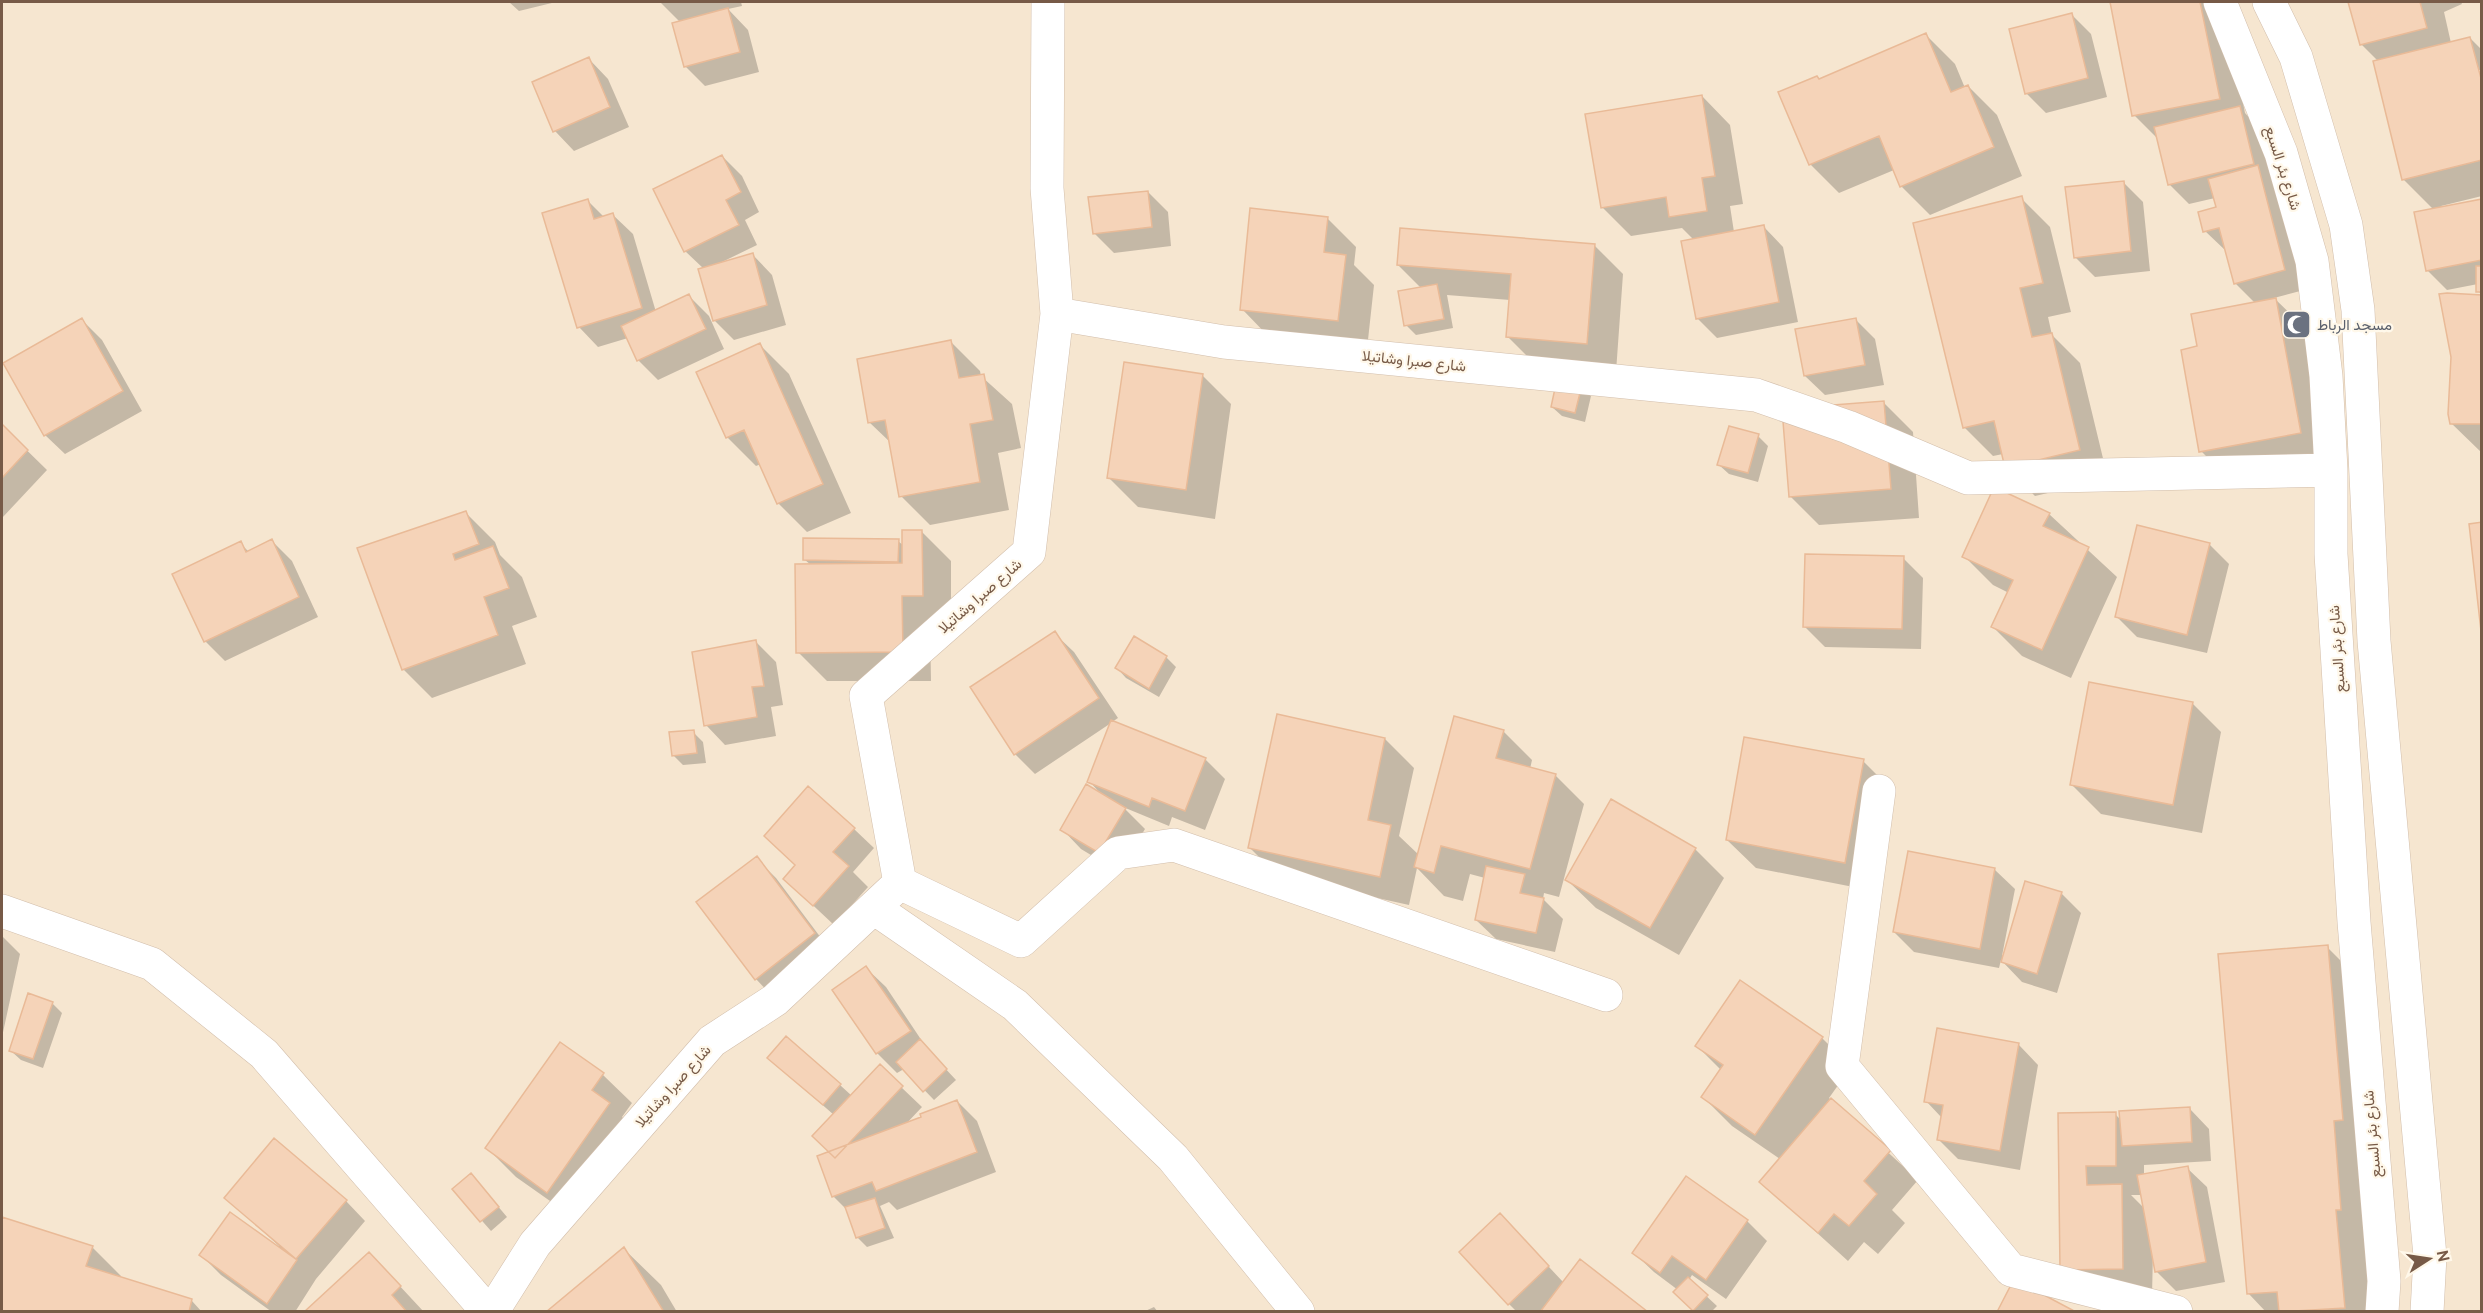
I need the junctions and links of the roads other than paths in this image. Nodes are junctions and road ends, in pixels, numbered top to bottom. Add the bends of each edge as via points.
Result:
1 (1048, 2) edge
2 (2220, 2) edge
3 (2269, 2) edge
4 (1057, 314) junction
5 (2331, 470) junction
6 (1879, 791) dead end
7 (900, 883) junction
8 (873, 908) junction
9 (2, 911) edge
10 (1606, 995) dead end
11 (490, 1311) edge
12 (1298, 1311) edge
13 (2176, 1311) edge
14 (2382, 1311) edge
15 (2427, 1311) edge

1 - 4 street via 1047,188
2 - 5 street, شارع بئر السبع via 2281,153 2312,261 2326,376
3 - 15 street via 2296,57 2346,225 2358,310 2374,641 2430,1256
4 - 5 street, شارع صبرا وشاتيلا via 1224,342 1756,395 1848,427 1968,478
4 - 7 street, شارع صبرا وشاتيلا via 1029,552 866,696
5 - 14 street, شارع بئر السبع via 2331,554 2354,922 2384,1281
6 - 13 street via 1842,1066 2012,1270
7 - 8 street, شارع صبرا وشاتيلا
7 - 10 street via 1021,941 1118,854 1174,845
8 - 11 street, شارع صبرا وشاتيلا via 775,1000 712,1041 535,1244
8 - 12 street via 1023,1013 1173,1158
9 - 11 street via 152,964 264,1054

